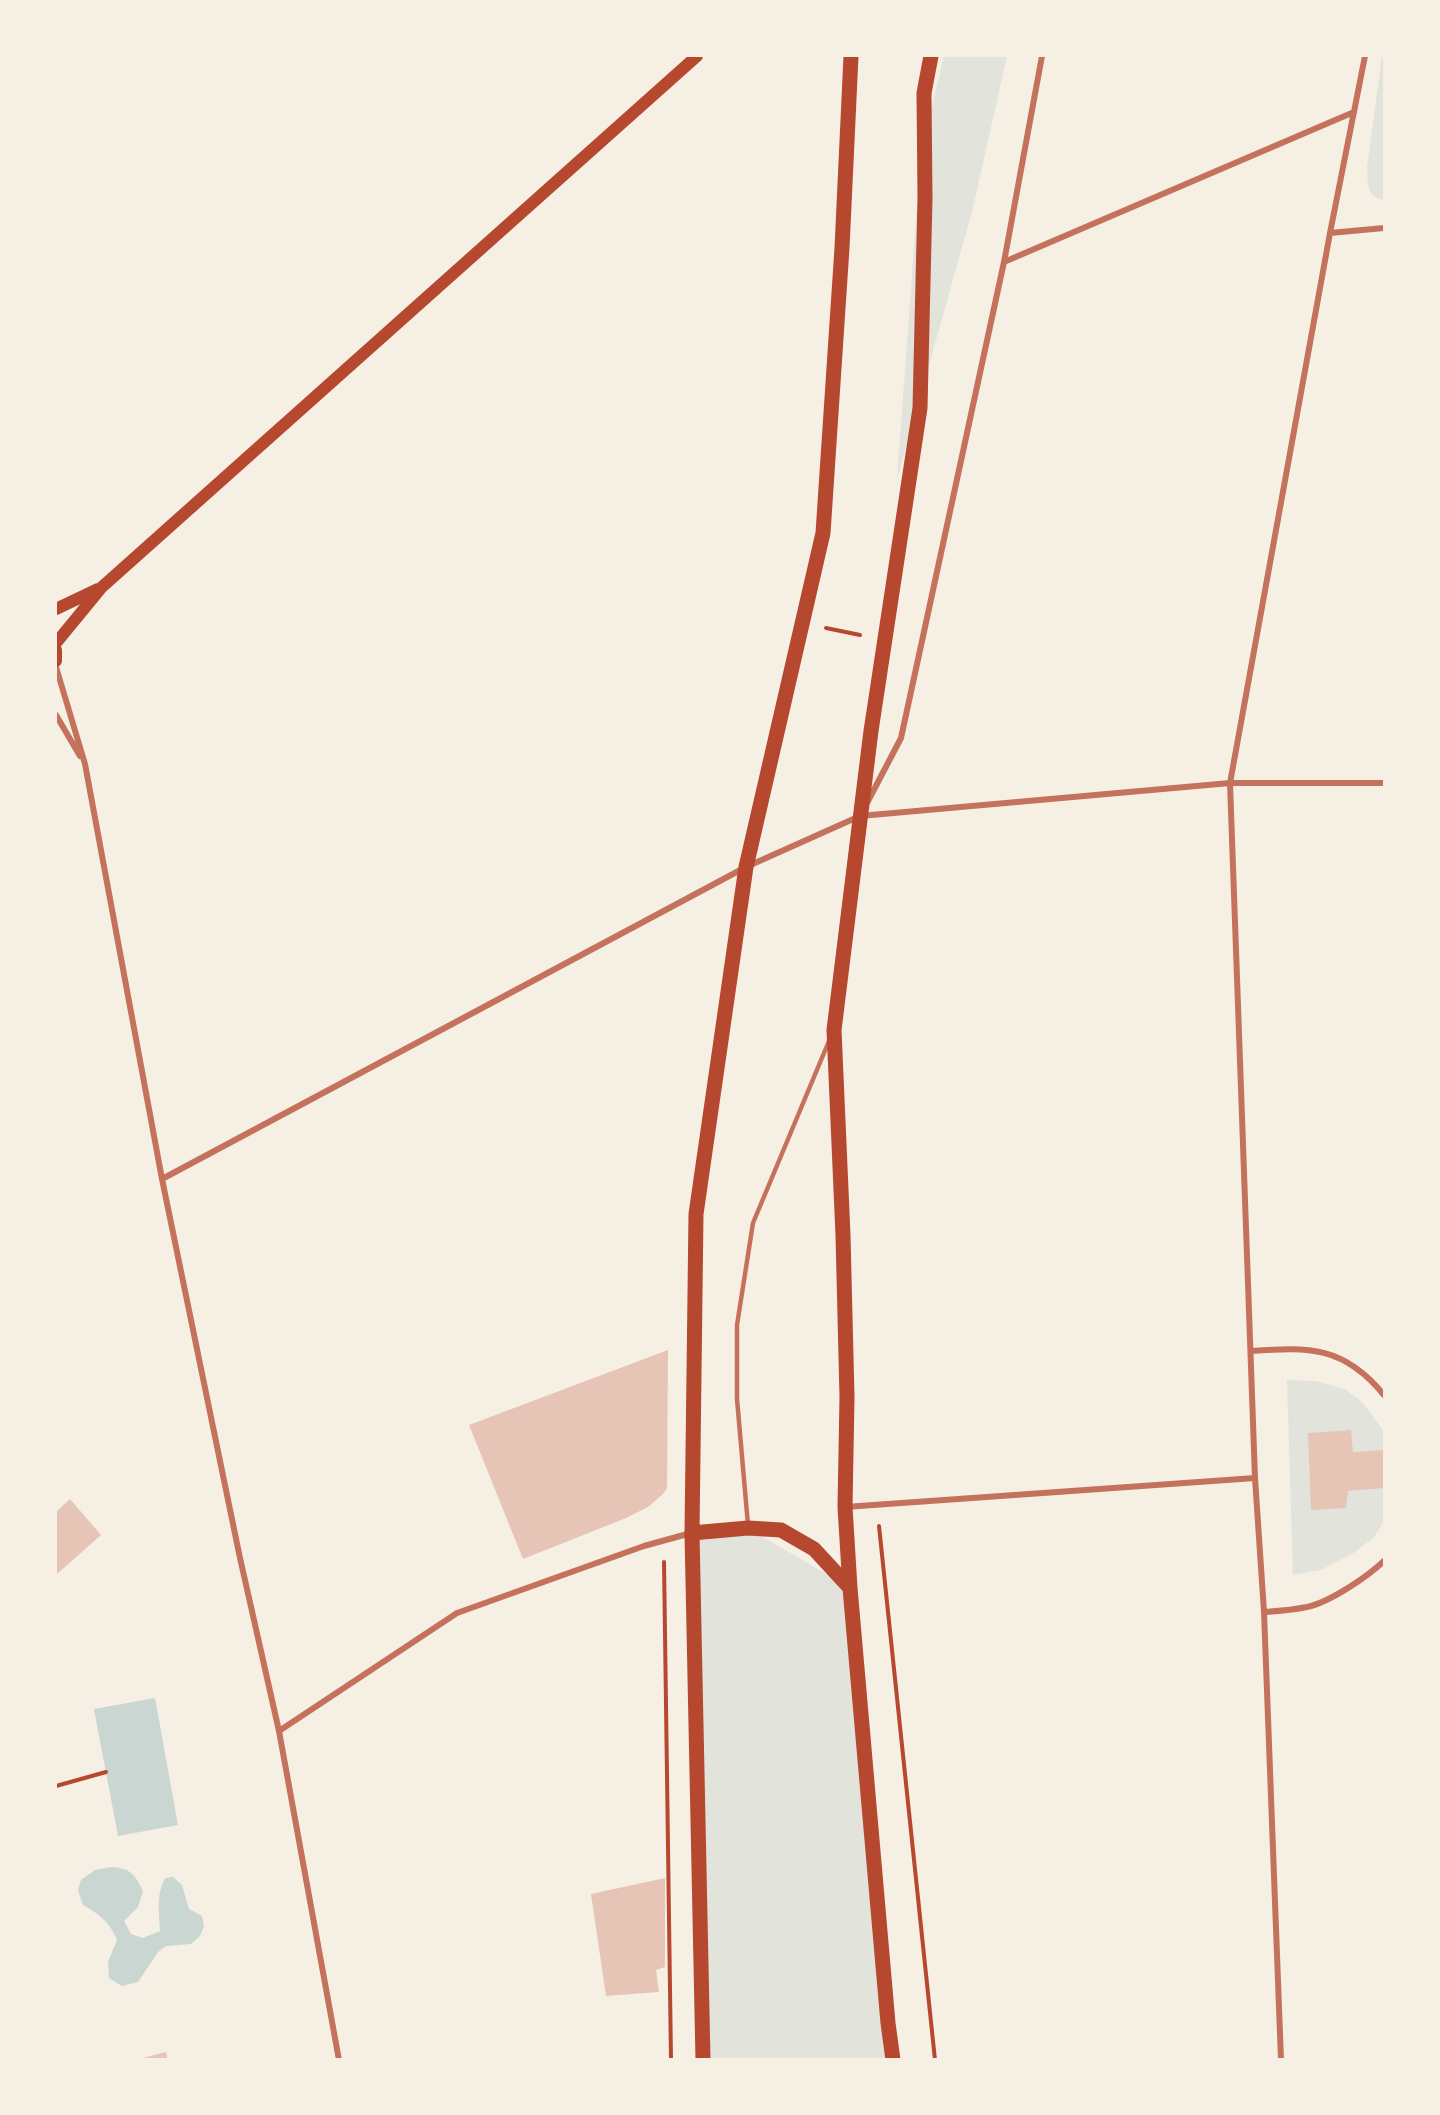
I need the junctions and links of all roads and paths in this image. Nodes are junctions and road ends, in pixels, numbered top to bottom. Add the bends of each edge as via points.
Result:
1 (698, 56) edge
2 (851, 56) edge
3 (930, 56) edge
4 (1042, 56) edge
5 (1365, 56) edge
6 (1354, 112) junction
7 (1384, 228) edge
8 (1330, 233) junction
9 (1004, 262) junction
10 (102, 587) junction
11 (56, 609) edge
12 (56, 643) edge
13 (56, 650) edge
14 (56, 661) edge
15 (56, 667) edge
16 (56, 715) edge
17 (85, 764) junction
18 (1230, 783) junction
19 (1384, 783) edge
20 (860, 816) junction
21 (746, 867) junction
22 (834, 1030) junction
23 (162, 1179) junction
24 (1251, 1351) junction
25 (1384, 1395) edge
26 (1255, 1478) junction
27 (877, 1505) junction
28 (845, 1507) junction
29 (748, 1528) junction
30 (692, 1533) junction
31 (664, 1540) junction
32 (1384, 1561) edge
33 (850, 1588) junction
34 (1264, 1612) junction
35 (279, 1731) junction
36 (106, 1772) dead end
37 (56, 1786) edge
38 (339, 2060) edge
39 (670, 2060) edge
40 (702, 2060) edge
41 (892, 2060) edge
42 (935, 2060) edge
43 (1281, 2060) edge

1 - 10 main road
2 - 21 main road via 823,533
3 - 20 main road via 924,93 926,198 920,408
4 - 9 street
5 - 6 street
6 - 8 street
6 - 9 street
7 - 8 street
8 - 18 street
9 - 20 street via 901,738
10 - 11 main road
10 - 12 main road
13 - 14 main road
15 - 17 street
16 - 17 street
17 - 23 street
18 - 19 street
18 - 20 street
18 - 24 street
20 - 21 street
20 - 22 main road
21 - 23 street
21 - 30 main road via 696,1214
22 - 28 main road via 847,1397
22 - 29 lane via 753,1223 737,1325
23 - 35 street
24 - 25 street via 1309,1349 1334,1355 1357,1367
24 - 26 street
26 - 27 street
26 - 34 street
27 - 28 street
27 - 42 path
28 - 33 main road
29 - 30 main road
29 - 33 main road via 781,1530 814,1550
30 - 31 street
30 - 40 main road
31 - 35 street via 457,1613
31 - 39 path
32 - 34 street via 1344,1591 1310,1607
33 - 41 main road
34 - 43 street
35 - 38 street
36 - 37 path

